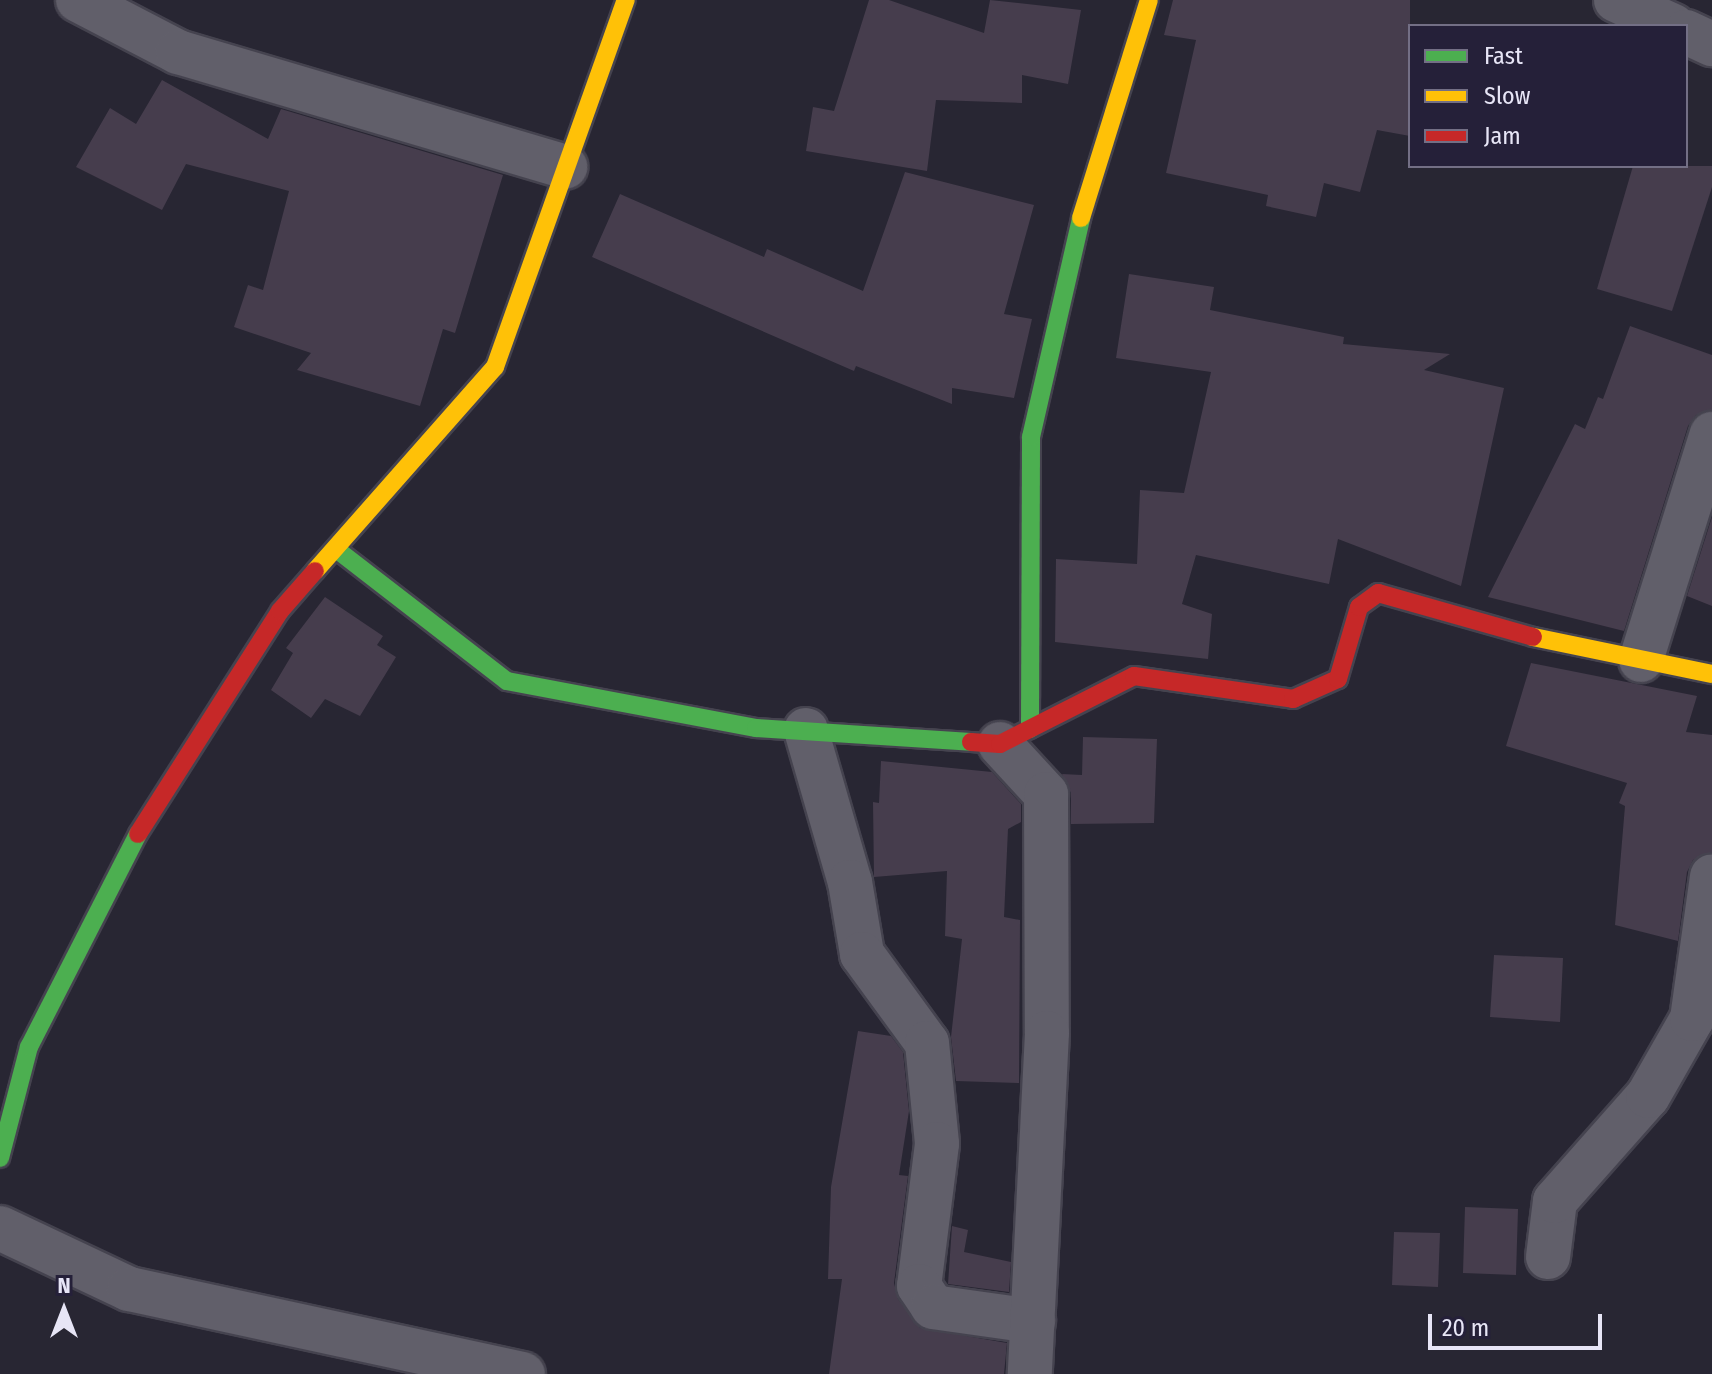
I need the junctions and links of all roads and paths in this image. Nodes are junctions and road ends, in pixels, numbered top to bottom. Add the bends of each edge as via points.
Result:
1 (78, 0) edge
2 (626, 0) edge
3 (1149, 0) edge
4 (1616, 0) edge
5 (1669, 24) edge
6 (1688, 33) edge
7 (1712, 44) edge
8 (565, 167) junction
9 (1712, 434) edge
10 (336, 549) junction
11 (1641, 660) junction
12 (1712, 674) edge
13 (806, 730) junction
14 (1015, 736) junction
15 (1712, 876) edge
16 (0, 1158) edge
17 (0, 1228) edge
18 (1548, 1257) dead end
19 (1033, 1321) junction
20 (523, 1374) edge
21 (1030, 1374) edge

1 - 8 street via 178,52
2 - 8 street
3 - 14 street via 1088,187 1031,437
4 - 5 street
6 - 7 street
8 - 10 street via 495,367
9 - 11 street
10 - 13 street via 507,681 636,708
10 - 16 street via 280,611 127,852 29,1047
11 - 12 street
11 - 14 street via 1521,635 1435,605 1378,593 1359,607 1338,679 1293,699 1134,676
13 - 14 street
13 - 19 street via 850,882 862,954 927,1043 937,1144 919,1286 933,1307
14 - 19 street via 1046,794 1047,1033
15 - 18 street via 1692,1019 1648,1096 1555,1201
17 - 20 street via 129,1289
19 - 21 street

